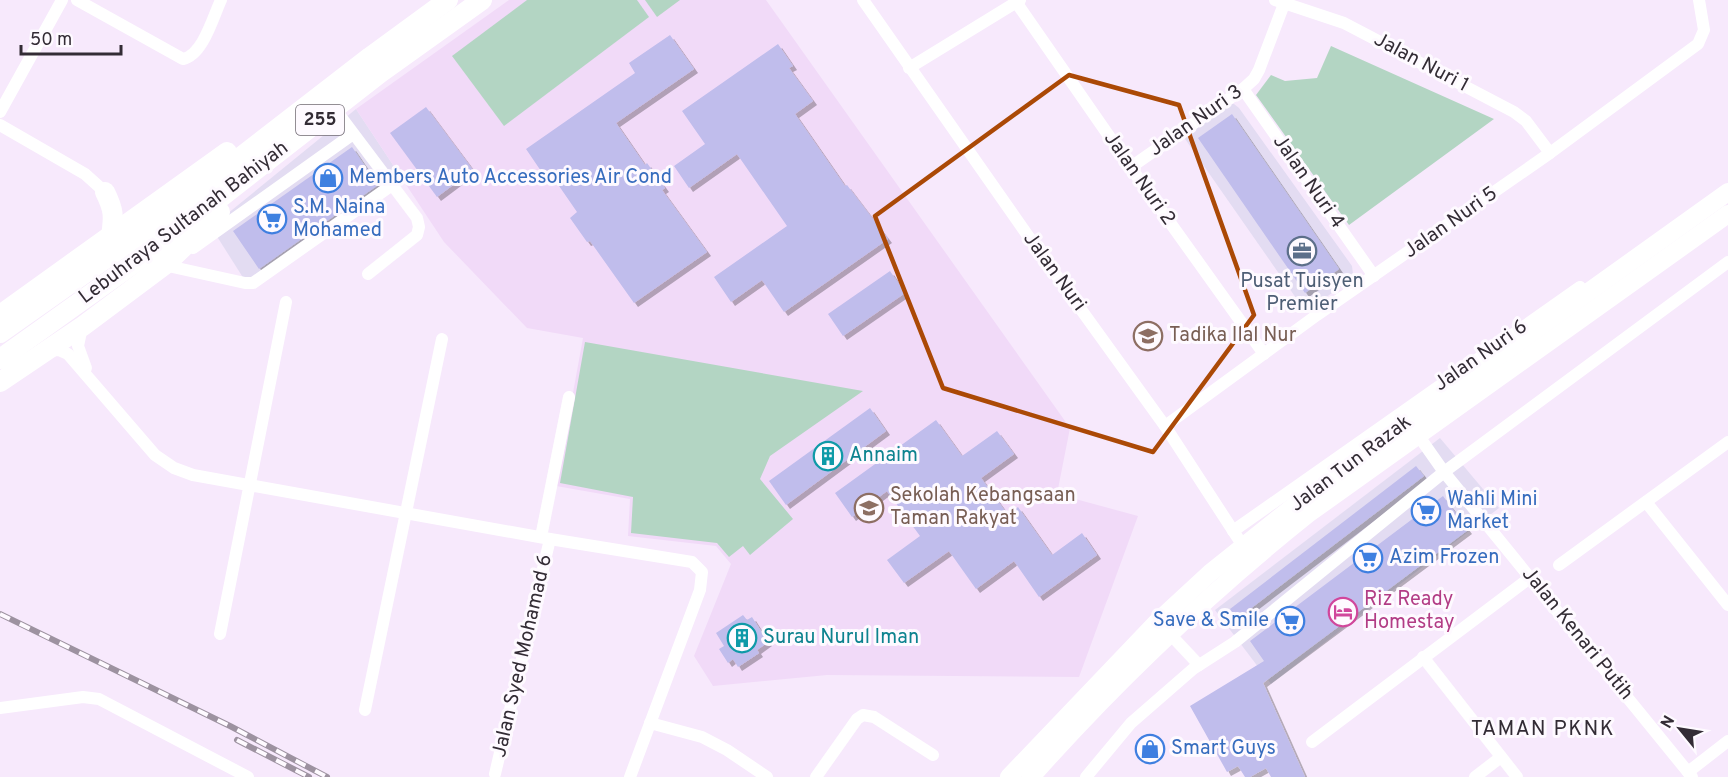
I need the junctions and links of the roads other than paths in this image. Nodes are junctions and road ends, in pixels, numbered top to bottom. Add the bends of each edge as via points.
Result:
1 (62, 0) edge
2 (77, 0) edge
3 (221, 0) edge
4 (448, 0) edge
5 (482, 0) edge
6 (863, 0) edge
7 (1699, 0) edge
8 (1018, 1) edge
9 (1279, 2) edge
10 (375, 65) junction
11 (909, 68) junction
12 (1243, 89) junction
13 (0, 112) edge
14 (338, 113) junction
15 (0, 124) edge
16 (352, 134) junction
17 (1550, 153) junction
18 (1131, 167) junction
19 (1728, 182) edge
20 (392, 185) junction
21 (105, 192) junction
22 (1728, 192) edge
23 (1728, 214) edge
24 (146, 220) junction
25 (111, 236) junction
26 (1728, 262) edge
27 (167, 265) junction
28 (368, 274) dead end
29 (1374, 276) junction
30 (286, 302) dead end
31 (0, 315) edge
32 (83, 326) junction
33 (0, 333) edge
34 (442, 339) dead end
35 (45, 351) junction
36 (1264, 354) junction
37 (0, 359) edge
38 (91, 380) junction
39 (0, 382) edge
40 (569, 397) dead end
41 (1165, 426) junction
42 (1418, 435) junction
43 (1728, 442) edge
44 (1444, 472) junction
45 (250, 485) junction
46 (1646, 502) junction
47 (405, 513) junction
48 (546, 538) junction
49 (1238, 538) junction
50 (1559, 565) dead end
51 (1531, 577) junction
52 (1727, 602) edge
53 (1169, 633) junction
54 (220, 634) dead end
55 (1424, 657) junction
56 (1199, 665) junction
57 (0, 708) edge
58 (365, 711) dead end
59 (650, 723) junction
60 (1728, 741) edge
61 (1312, 742) dead end
62 (933, 755) dead end
63 (1501, 757) junction
64 (495, 774) dead end
65 (1690, 774) edge
66 (248, 777) edge
67 (630, 777) edge
68 (767, 777) edge
69 (816, 777) edge
70 (1009, 777) edge
71 (1031, 777) edge
72 (1086, 777) edge
73 (1475, 777) edge
74 (1517, 777) edge

1 - 13 street
2 - 3 street via 183,59 199,48
4 - 10 main road, Lebuhraya Sultanah Bahiyah / 255
5 - 10 main road, Lebuhraya Sultanah Bahiyah / 255
6 - 11 street, Jalan Nuri
7 - 17 street, Jalan Nuri 5 via 1704,30 1698,44
8 - 11 street
8 - 18 street, Jalan Nuri 2
9 - 12 street, Jalan Nuri 3 via 1259,70
9 - 17 street, Jalan Nuri 1 via 1344,23 1514,112 1526,121
10 - 14 main road
10 - 24 main road, Lebuhraya Sultanah Bahiyah / 255
10 - 37 main road, Lebuhraya Sultanah Bahiyah / 255 via 161,244
11 - 41 street, Jalan Nuri
12 - 18 street, Jalan Nuri 3
12 - 29 street, Jalan Nuri 4
14 - 16 street
14 - 27 main road via 242,191
15 - 21 street via 85,174
16 - 20 street
16 - 27 street
17 - 29 street, Jalan Nuri 5
18 - 36 street, Jalan Nuri 2
19 - 49 street, Jalan Nuri 6
20 - 27 street via 253,283
20 - 28 street via 420,227 417,235
21 - 24 main road
21 - 25 main road via 114,216
22 - 49 main road, Jalan Tun Razak via 1416,416
23 - 42 main road, Jalan Tun Razak
24 - 25 main road
24 - 33 main road, Lebuhraya Sultanah Bahiyah / 255
25 - 31 main road
26 - 44 street
27 - 32 main road
29 - 36 street, Jalan Nuri 5
30 - 45 street
32 - 35 main road
32 - 38 street via 78,346
34 - 47 street
35 - 38 street via 68,354
35 - 39 main road
36 - 41 street, Jalan Nuri 5
38 - 45 street via 155,455 174,468
40 - 48 street, Jalan Syed Mohamad 6
41 - 49 street, Jalan Nuri
42 - 44 street, Jalan Kenari Putih
42 - 53 main road, Jalan Tun Razak via 1281,536
43 - 46 street
44 - 51 street, Jalan Kenari Putih
44 - 56 street via 1235,642
45 - 47 street
45 - 54 street
46 - 50 street
46 - 52 street
47 - 48 street
47 - 58 street
48 - 59 street via 692,562 702,572 700,590
48 - 64 street, Jalan Syed Mohamad 6
49 - 70 main road, Jalan Tun Razak via 1210,573 1158,621
51 - 55 street
51 - 65 street, Jalan Kenari Putih
53 - 56 street
53 - 71 main road, Jalan Tun Razak
55 - 61 street
55 - 63 street
56 - 72 street via 1131,723
57 - 66 street via 90,697 107,702
59 - 67 street
59 - 68 street via 702,737
60 - 65 street
62 - 69 street via 874,717 863,715
63 - 73 street
63 - 74 street

